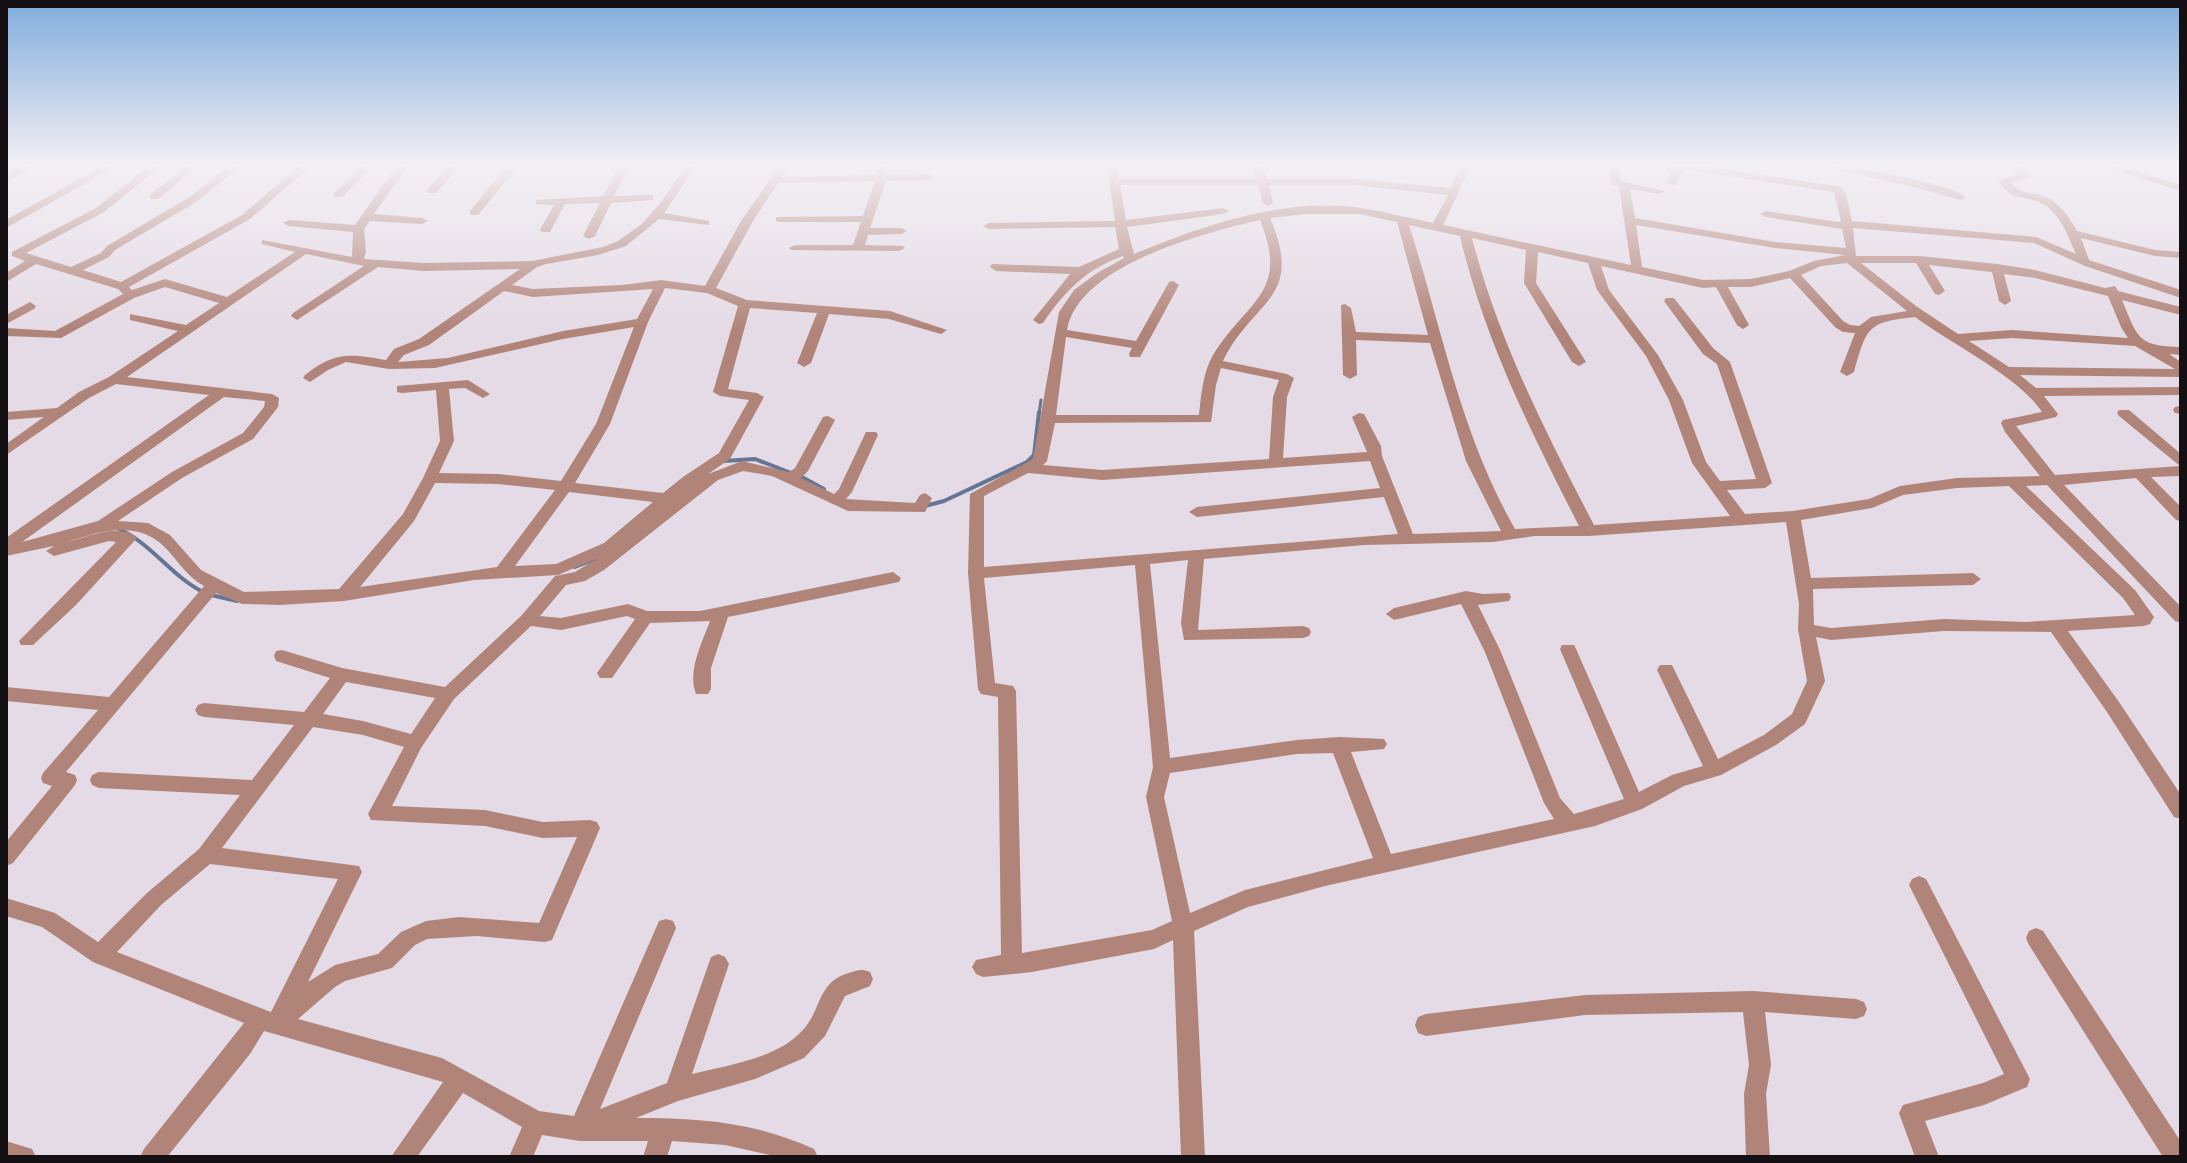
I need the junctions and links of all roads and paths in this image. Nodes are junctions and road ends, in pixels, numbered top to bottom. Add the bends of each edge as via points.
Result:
1 (80, 220) edge
2 (158, 220) edge
3 (240, 220) edge
4 (364, 220) edge
5 (412, 220) edge
6 (551, 220) edge
7 (597, 220) edge
8 (652, 220) edge
9 (689, 220) edge
10 (750, 220) edge
11 (798, 220) edge
12 (866, 220) edge
13 (1121, 220) edge
14 (1151, 220) edge
15 (1252, 220) edge
16 (1265, 220) edge
17 (1402, 220) edge
18 (1414, 220) edge
19 (1440, 220) edge
20 (1628, 220) edge
21 (1630, 220) edge
22 (1805, 220) edge
23 (1844, 220) edge
24 (2062, 220) edge
25 (422, 221) dead end
26 (289, 223) dead end
27 (705, 223) dead end
28 (1439, 223) junction
29 (2005, 223) dead end
30 (1122, 224) junction
31 (1844, 224) junction
32 (864, 225) junction
33 (989, 226) dead end
34 (358, 229) junction
35 (546, 230) dead end
36 (901, 231) dead end
37 (1465, 232) junction
38 (2072, 233) junction
39 (589, 236) dead end
40 (2036, 240) junction
41 (266, 242) dead end
42 (795, 248) dead end
43 (858, 248) junction
44 (899, 248) dead end
45 (1532, 248) junction
46 (305, 250) junction
47 (1851, 255) junction
48 (2181, 255) edge
49 (1129, 256) junction
50 (36, 259) junction
51 (2084, 259) junction
52 (1920, 260) junction
53 (1593, 261) junction
54 (357, 262) junction
55 (374, 265) junction
56 (533, 265) junction
57 (996, 267) dead end
58 (1636, 268) junction
59 (1997, 268) junction
60 (72, 271) junction
61 (1079, 271) junction
62 (1793, 274) junction
63 (6, 278) edge
64 (661, 284) junction
65 (2110, 284) junction
66 (1173, 285) dead end
67 (1721, 285) junction
68 (502, 287) junction
69 (126, 290) junction
70 (709, 290) junction
71 (1939, 291) dead end
72 (2181, 294) edge
73 (226, 301) junction
74 (1670, 301) dead end
75 (2005, 301) dead end
76 (745, 304) junction
77 (30, 306) dead end
78 (1345, 308) dead end
79 (825, 309) junction
80 (2181, 311) edge
81 (1919, 313) junction
82 (297, 316) dead end
83 (134, 317) dead end
84 (6, 320) edge
85 (1039, 320) dead end
86 (642, 322) junction
87 (1743, 325) dead end
88 (187, 329) junction
89 (941, 330) dead end
90 (1860, 330) junction
91 (6, 332) edge
92 (1062, 333) junction
93 (1350, 336) junction
94 (1958, 338) junction
95 (1437, 339) junction
96 (2144, 346) junction
97 (2181, 351) edge
98 (1579, 362) dead end
99 (804, 363) dead end
100 (1215, 363) junction
101 (389, 365) junction
102 (2181, 370) edge
103 (2004, 371) junction
104 (1847, 372) dead end
105 (1350, 375) dead end
106 (310, 378) dead end
107 (114, 380) junction
108 (442, 385) junction
109 (402, 389) dead end
110 (2181, 391) edge
111 (222, 392) junction
112 (2030, 392) junction
113 (483, 394) dead end
114 (60, 412) junction
115 (2124, 413) dead end
116 (6, 416) edge
117 (1359, 417) dead end
118 (1050, 419) junction
119 (828, 420) dead end
120 (871, 435) dead end
121 (6, 451) edge
122 (1375, 456) junction
123 (2181, 462) edge
124 (1276, 463) junction
125 (722, 467) junction
126 (1029, 469) junction
127 (2181, 471) edge
128 (2139, 473) junction
129 (795, 475) junction
130 (430, 478) junction
131 (2051, 480) junction
132 (2012, 481) junction
133 (566, 486) junction
134 (1715, 486) junction
135 (1390, 492) junction
136 (840, 496) junction
137 (665, 498) junction
138 (922, 503) dead end
139 (1197, 512) dead end
140 (1793, 516) junction
141 (2181, 516) edge
142 (1741, 520) junction
143 (102, 525) junction
144 (1589, 531) junction
145 (1511, 535) junction
146 (1407, 537) junction
147 (6, 549) edge
148 (1196, 554) junction
149 (1142, 558) junction
150 (6, 562) edge
151 (501, 573) junction
152 (976, 573) junction
153 (893, 578) dead end
154 (1973, 579) dead end
155 (1803, 584) junction
156 (209, 591) junction
157 (344, 595) junction
158 (1466, 597) junction
159 (1503, 597) dead end
160 (721, 614) junction
161 (1394, 614) dead end
162 (645, 617) junction
163 (2181, 617) edge
164 (527, 620) junction
165 (2055, 626) junction
166 (1806, 629) junction
167 (1303, 632) dead end
168 (27, 641) dead end
169 (1568, 649) dead end
170 (282, 656) dead end
171 (1666, 670) dead end
172 (606, 673) dead end
173 (342, 675) junction
174 (702, 689) dead end
175 (6, 694) edge
176 (448, 694) junction
177 (111, 704) junction
178 (204, 710) dead end
179 (308, 717) junction
180 (415, 743) junction
181 (1339, 744) junction
182 (1378, 744) dead end
183 (1162, 767) junction
184 (1714, 770) junction
185 (99, 780) dead end
186 (254, 788) junction
187 (1635, 803) junction
188 (2181, 811) edge
189 (1570, 824) junction
190 (206, 855) junction
191 (6, 857) edge
192 (1385, 863) junction
193 (1919, 885) dead end
194 (6, 907) edge
195 (1183, 927) junction
196 (666, 928) dead end
197 (2036, 938) dead end
198 (100, 955) junction
199 (718, 964) dead end
200 (1012, 964) junction
201 (983, 967) dead end
202 (862, 979) dead end
203 (1753, 1001) junction
204 (1856, 1009) dead end
205 (267, 1021) junction
206 (1426, 1025) dead end
207 (460, 1078) junction
208 (675, 1091) junction
209 (536, 1122) junction
210 (580, 1129) junction
211 (663, 1131) junction
212 (6, 1153) edge
213 (24, 1157) edge
214 (152, 1157) edge
215 (403, 1157) edge
216 (521, 1157) edge
217 (655, 1157) edge
218 (806, 1157) edge
219 (1193, 1157) edge
220 (1758, 1157) edge
221 (1927, 1157) edge
222 (2177, 1157) edge

1 - 50 street via 16,254
2 - 60 street
3 - 69 street
4 - 34 street
5 - 25 street
6 - 35 street
7 - 39 street
8 - 56 street via 635,237 607,249
9 - 27 street
10 - 70 street
11 - 32 street
12 - 32 street
13 - 30 street
14 - 30 street
15 - 49 street
16 - 100 street via 1276,245 1275,282
17 - 95 street
18 - 28 street
19 - 28 street
20 - 58 street
21 - 47 street
22 - 31 street
23 - 31 street
24 - 38 street
26 - 34 street
28 - 37 street
29 - 40 street
30 - 33 street
30 - 49 street
31 - 40 street
31 - 47 street
32 - 36 street
32 - 43 street
34 - 54 street
37 - 45 street
37 - 144 street via 1503,353
38 - 48 street
38 - 51 street
40 - 51 street
41 - 46 street
42 - 43 street
43 - 44 street
45 - 53 street
45 - 98 street via 1530,283
46 - 54 street
46 - 73 street
47 - 52 street
47 - 62 street
47 - 81 street
49 - 61 street via 1091,262
49 - 92 street via 1081,290 1064,315
50 - 60 street
50 - 63 street
51 - 65 street
52 - 59 street
52 - 71 street
53 - 58 street
53 - 134 street via 1603,290 1658,366 1699,463
54 - 55 street
55 - 56 street
55 - 82 street
56 - 68 street
57 - 61 street
58 - 67 street
59 - 65 street
59 - 75 street
60 - 69 street
61 - 85 street
62 - 67 street
62 - 90 street via 1839,324
64 - 68 street via 533,293
64 - 70 street
64 - 86 street
65 - 72 street
65 - 80 street
65 - 96 street via 2127,327
66 - 92 street via 1137,350
67 - 87 street
68 - 101 street via 424,342 399,352
69 - 73 street via 165,283
69 - 91 street via 57,335
70 - 76 street
73 - 88 street
74 - 134 street via 1708,351 1723,362 1765,483
76 - 79 street
76 - 125 street via 720,392 757,397
77 - 84 street
78 - 93 street
79 - 89 street via 890,315
79 - 99 street
81 - 90 street via 1877,318
81 - 94 street
83 - 88 street
86 - 101 street via 445,363
86 - 133 street via 603,424
88 - 107 street
90 - 104 street
92 - 118 street
93 - 95 street
93 - 105 street
94 - 96 street via 2012,334
94 - 103 street
95 - 145 street via 1481,485
96 - 97 street
96 - 102 street
100 - 118 street via 1206,419
100 - 124 street via 1287,378 1280,397
101 - 106 street via 349,357 329,362
102 - 103 street
103 - 112 street
107 - 111 street
107 - 114 street
108 - 109 street
108 - 113 street via 468,384
108 - 130 street via 447,441
110 - 112 street
111 - 143 street via 266,395 272,398 271,407 248,436
111 - 147 street
112 - 131 street via 2051,414 2008,423
114 - 116 street
114 - 121 street
115 - 123 street
117 - 122 street
118 - 126 street via 1040,461
119 - 129 street
120 - 136 street
122 - 124 street
122 - 135 street
124 - 126 street via 1102,475
125 - 129 street
125 - 137 street
125 - 164 street via 598,566 561,580
126 - 152 street via 977,494
127 - 128 street
128 - 131 street
128 - 141 street
129 - 136 street
130 - 133 street
130 - 157 street via 409,517
131 - 132 street
131 - 163 street
132 - 140 street via 1900,491 1872,503
132 - 165 street via 2129,594 2146,617
133 - 137 street
133 - 151 street
134 - 142 street
135 - 139 street
135 - 146 street
136 - 138 street via 862,508
137 - 151 street via 609,547 582,561 558,569
140 - 142 street
140 - 155 street
142 - 144 street
143 - 147 street
143 - 156 street via 143,527 165,539
144 - 145 street
145 - 146 street
146 - 148 street
148 - 149 street
148 - 167 street via 1190,636
149 - 152 street
149 - 183 street
150 - 168 street via 109,536 129,538
151 - 157 street
152 - 200 street via 987,689 1007,691
153 - 160 street
154 - 155 street
155 - 166 street
156 - 157 street via 242,598
156 - 177 street
158 - 159 street
158 - 161 street
158 - 189 street via 1553,803
160 - 162 street
160 - 174 street via 702,668
162 - 164 street via 628,610 561,624
162 - 172 street
164 - 176 street
165 - 166 street via 1944,625 1831,634
165 - 188 street
166 - 184 street via 1816,681 1799,719
169 - 187 street
170 - 173 street
171 - 184 street
173 - 176 street
173 - 179 street
175 - 177 street
176 - 180 street
177 - 191 street via 50,778 68,780
178 - 179 street
179 - 180 street via 381,730
179 - 186 street
180 - 205 street via 378,814 485,818 543,830 590,828 545,933 468,927 411,936 384,961 347,968 326,980 298,1009
181 - 182 street
181 - 183 street
181 - 192 street
183 - 195 street via 1155,797
184 - 187 street via 1679,780
185 - 186 street
186 - 190 street
187 - 189 street
189 - 192 street
190 - 198 street
190 - 205 street via 352,872
192 - 195 street via 1245,899
193 - 221 street via 2019,1079 1911,1113
194 - 198 street via 48,920
195 - 200 street via 1154,939
195 - 219 street
196 - 210 street
197 - 222 street
198 - 205 street
199 - 208 street
200 - 201 street
202 - 208 street via 835,988 815,1035 789,1054
203 - 204 street
203 - 206 street via 1585,1005
203 - 220 street via 1760,1065 1755,1094
205 - 207 street
205 - 214 street
207 - 209 street
207 - 215 street
208 - 210 street
209 - 210 street
209 - 216 street
210 - 211 street
211 - 217 street
211 - 218 street via 744,1135
212 - 213 street

